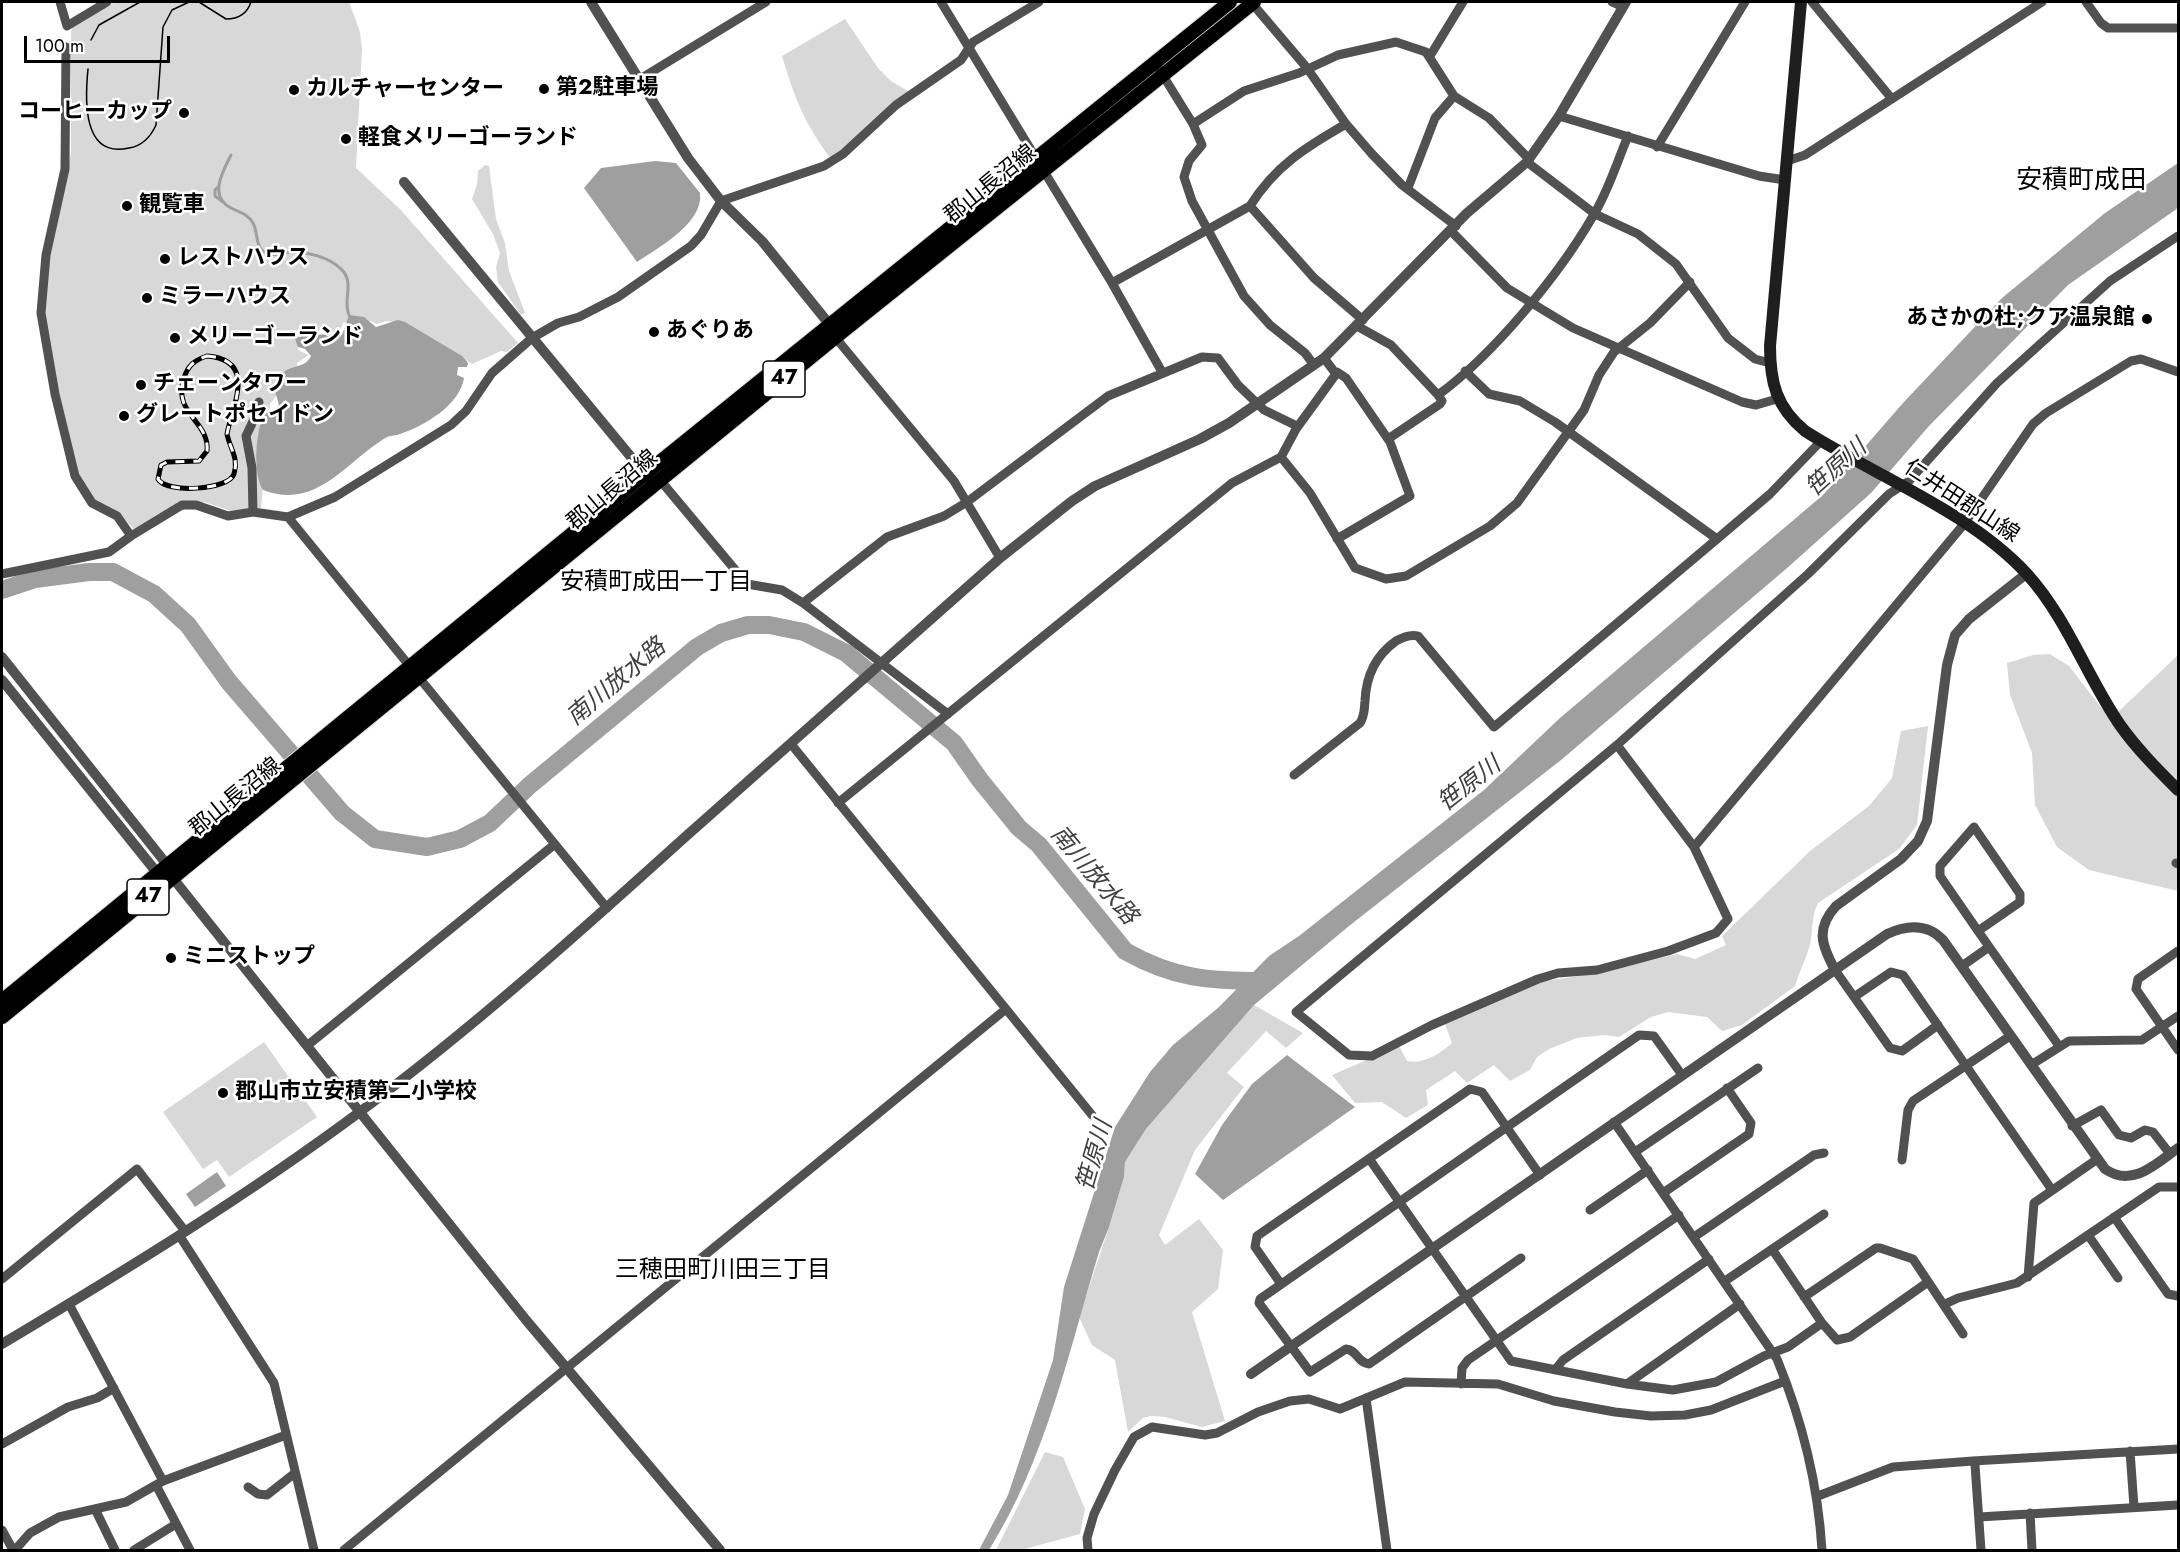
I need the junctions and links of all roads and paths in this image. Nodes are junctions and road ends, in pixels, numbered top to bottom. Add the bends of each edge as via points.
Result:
1 (60, 2) edge
2 (107, 2) edge
3 (591, 2) edge
4 (766, 2) edge
5 (941, 2) edge
6 (1039, 2) edge
7 (1230, 2) edge
8 (1253, 2) edge
9 (1463, 2) edge
10 (1612, 2) edge
11 (1744, 2) edge
12 (1801, 2) edge
13 (1812, 2) edge
14 (2042, 2) edge
15 (2086, 2) edge
16 (1624, 4) edge
17 (2178, 28) edge
18 (66, 46) dead end
19 (968, 48) junction
20 (1430, 56) junction
21 (1154, 62) junction
22 (1307, 68) junction
23 (1162, 75) junction
24 (640, 79) junction
25 (1454, 96) junction
26 (1892, 99) junction
27 (1559, 116) junction
28 (1193, 124) junction
29 (1346, 124) junction
30 (1628, 136) junction
31 (1658, 147) junction
32 (1528, 161) junction
33 (1787, 161) junction
34 (1039, 164) junction
35 (1785, 180) junction
36 (404, 182) dead end
37 (1408, 188) junction
38 (722, 201) junction
39 (1250, 206) junction
40 (1595, 214) junction
41 (1454, 229) junction
42 (1207, 231) junction
43 (2178, 236) edge
44 (1690, 282) junction
45 (1112, 283) junction
46 (1530, 302) junction
47 (1360, 323) junction
48 (834, 332) junction
49 (532, 339) junction
50 (1618, 348) junction
51 (1324, 358) junction
52 (1770, 363) junction
53 (1314, 365) junction
54 (1465, 371) junction
55 (1162, 372) junction
56 (1337, 372) junction
57 (2178, 372) edge
58 (1438, 395) junction
59 (1778, 399) junction
60 (259, 402) dead end
61 (1258, 404) junction
62 (1297, 426) junction
63 (1568, 433) junction
64 (1388, 439) junction
65 (1824, 443) junction
66 (1281, 457) junction
67 (653, 480) junction
68 (1899, 485) junction
69 (967, 502) junction
70 (253, 512) junction
71 (288, 517) junction
72 (1964, 524) junction
73 (131, 536) junction
74 (1717, 539) junction
75 (1337, 540) junction
76 (1000, 558) junction
77 (2, 574) edge
78 (2026, 574) junction
79 (803, 603) junction
80 (2, 657) edge
81 (881, 663) junction
82 (416, 673) junction
83 (2, 680) edge
84 (948, 714) junction
85 (791, 744) junction
86 (1617, 745) junction
87 (1294, 775) dead end
88 (2178, 790) edge
89 (838, 803) junction
90 (555, 844) junction
91 (1694, 847) junction
92 (166, 872) junction
93 (607, 908) junction
94 (1978, 931) junction
95 (1989, 947) junction
96 (2178, 951) edge
97 (1962, 966) junction
98 (1835, 970) junction
99 (1854, 997) junction
100 (2, 1001) edge
101 (1006, 1009) junction
102 (2, 1017) edge
103 (2178, 1017) edge
104 (1938, 1025) junction
105 (2163, 1027) junction
106 (2010, 1036) junction
107 (308, 1045) junction
108 (2059, 1046) junction
109 (2178, 1050) edge
110 (2031, 1065) junction
111 (1966, 1066) junction
112 (1758, 1068) dead end
113 (1682, 1075) junction
114 (1727, 1088) junction
115 (361, 1111) junction
116 (1092, 1115) dead end
117 (1614, 1122) junction
118 (2072, 1126) junction
119 (1508, 1128) junction
120 (2174, 1151) edge
121 (1635, 1152) junction
122 (1824, 1153) dead end
123 (1370, 1160) junction
124 (1902, 1160) dead end
125 (2096, 1160) junction
126 (1648, 1170) junction
127 (1540, 1175) junction
128 (2178, 1187) edge
129 (2052, 1190) junction
130 (1663, 1193) junction
131 (1400, 1203) junction
132 (1590, 1210) dead end
133 (1824, 1214) dead end
134 (1679, 1215) junction
135 (2114, 1217) junction
136 (182, 1233) junction
137 (2088, 1235) junction
138 (1694, 1237) junction
139 (1432, 1249) junction
140 (1772, 1250) junction
141 (1521, 1258) dead end
142 (1709, 1259) junction
143 (2028, 1277) junction
144 (2118, 1278) dead end
145 (2, 1279) edge
146 (1725, 1281) junction
147 (1928, 1282) junction
148 (1281, 1284) junction
149 (2178, 1296) edge
150 (1804, 1297) junction
151 (1466, 1298) junction
152 (1740, 1304) junction
153 (1945, 1304) junction
154 (70, 1306) junction
155 (1822, 1323) junction
156 (1963, 1334) dead end
157 (3, 1341) edge
158 (1496, 1341) junction
159 (1291, 1347) junction
160 (1773, 1352) junction
161 (567, 1369) junction
162 (1555, 1370) junction
163 (1251, 1374) dead end
164 (1785, 1381) junction
165 (1461, 1384) junction
166 (1627, 1384) junction
167 (114, 1388) junction
168 (1366, 1398) junction
169 (286, 1435) junction
170 (2, 1444) edge
171 (2178, 1449) edge
172 (2130, 1451) junction
173 (1973, 1461) junction
174 (295, 1473) junction
175 (160, 1483) junction
176 (248, 1487) dead end
177 (1818, 1496) junction
178 (2178, 1505) edge
179 (2134, 1507) junction
180 (96, 1510) junction
181 (2030, 1513) junction
182 (1979, 1517) junction
183 (177, 1524) junction
184 (2, 1530) edge
185 (14, 1551) edge
186 (115, 1551) edge
187 (134, 1551) edge
188 (190, 1551) edge
189 (314, 1551) edge
190 (344, 1551) edge
191 (720, 1551) edge
192 (1088, 1551) edge
193 (1387, 1551) edge
194 (1822, 1551) edge
195 (1981, 1551) edge
196 (2032, 1551) edge

1 - 2 street via 66,26
3 - 24 street
4 - 24 street
5 - 19 street
6 - 19 street
7 - 21 main road, 郡山長沼線 / 47
8 - 22 street
8 - 23 main road, 郡山長沼線 / 47
9 - 20 street
10 - 16 street
11 - 31 street
12 - 33 main road, 仁井田郡山線
13 - 26 street
14 - 26 street
15 - 17 street via 2108,28
16 - 27 street
18 - 73 street via 65,169 46,255 41,313 75,476 92,503 117,516
19 - 34 street
19 - 38 street via 966,55 945,73 896,105 875,127 824,166
20 - 22 street via 1396,42 1347,52
20 - 25 street
21 - 23 street
21 - 34 main road, 郡山長沼線 / 47
22 - 28 street via 1244,91
22 - 29 street
23 - 28 street
23 - 34 main road, 郡山長沼線 / 47
24 - 38 street via 688,158
25 - 32 street via 1489,118
25 - 37 street via 1435,118
26 - 33 street via 1800,158
27 - 30 street
27 - 32 street
28 - 42 street via 1202,147 1189,161 1184,177
29 - 37 street
29 - 39 street via 1310,143 1262,186
30 - 31 street
30 - 40 street
31 - 35 street
32 - 40 street
32 - 41 street
33 - 35 main road, 仁井田郡山線
34 - 45 street
34 - 48 main road, 郡山長沼線 / 47
35 - 52 main road, 仁井田郡山線
36 - 49 street
37 - 41 street
38 - 48 street via 762,241
38 - 49 street via 691,246 618,297
39 - 42 street
39 - 47 street
40 - 44 street via 1638,234 1676,264
40 - 46 street
41 - 46 street via 1507,288
41 - 47 street
42 - 45 street
42 - 53 street via 1248,302
43 - 68 street via 2101,289 1997,383 1918,472
44 - 50 street via 1650,323
44 - 52 street via 1728,338 1755,359
45 - 55 street
46 - 50 street via 1573,328
46 - 54 street via 1495,344
47 - 51 street
47 - 58 street via 1391,345
48 - 67 main road, 郡山長沼線 / 47
48 - 69 street
49 - 67 street
49 - 71 street via 492,373 466,411 451,425 334,497
50 - 59 street via 1742,402 1756,405
50 - 63 street
51 - 53 street
51 - 56 street
52 - 59 main road, 仁井田郡山線
53 - 61 street
54 - 58 street
54 - 63 street via 1489,394 1524,403
55 - 61 street via 1202,357 1218,358
55 - 69 street via 1096,403
56 - 62 street
56 - 64 street via 1346,378
57 - 72 street via 2141,359 2131,361 2046,413 2026,432
58 - 64 street via 1440,404
59 - 65 main road, 仁井田郡山線 via 1796,423
60 - 70 street via 246,435
61 - 62 street
61 - 76 street via 1200,439 1095,486
62 - 66 street
63 - 74 street
63 - 75 street via 1509,512 1406,576 1386,579 1360,572
64 - 75 street via 1410,495
65 - 68 main road, 仁井田郡山線
65 - 74 street
66 - 75 street via 1310,493
66 - 84 street via 1228,486
67 - 79 street via 747,584 782,590
67 - 82 main road, 郡山長沼線 / 47
68 - 72 main road, 仁井田郡山線
68 - 86 street via 1808,574
69 - 76 street
69 - 79 street via 944,516 887,537
70 - 71 street
70 - 73 street via 228,516 196,505 182,505
71 - 82 street
72 - 78 main road, 仁井田郡山線 via 1989,540
72 - 91 street
73 - 77 street via 109,552
74 - 87 street via 1494,727 1418,636 1400,639 1381,655 1368,675 1365,716
76 - 81 street
78 - 88 main road, 仁井田郡山線 via 2051,606 2120,724
78 - 98 street via 1969,619 1955,635 1947,665 1927,821 1918,842 1901,859 1827,915 1822,930 1823,947
79 - 81 street
80 - 92 street
81 - 84 street
81 - 85 street
82 - 90 street
82 - 92 main road, 郡山長沼線 / 47
83 - 92 street
84 - 89 street
85 - 89 street
85 - 93 street
86 - 91 street
86 - 91 street via 1296,1012 1349,1054 1372,1056 1538,979 1597,970 1702,939 1721,929 1728,919
89 - 101 street
90 - 93 street
90 - 107 street
92 - 100 main road, 郡山長沼線 / 47
92 - 102 main road, 郡山長沼線 / 47
92 - 107 street
93 - 115 street
94 - 94 street via 2020,902 2020,894 1974,827 1940,866 1940,876
94 - 95 street
95 - 97 street
95 - 108 street
96 - 105 street via 2137,981 2136,990
97 - 98 street via 1939,936 1911,926 1887,934
97 - 106 street
98 - 99 street
98 - 113 street
99 - 104 street via 1894,971 1903,975
99 - 104 street via 1890,1048 1902,1051
101 - 116 street
101 - 161 street
103 - 105 street
104 - 111 street
105 - 108 street via 2142,1040 2072,1040
105 - 109 street
106 - 110 street
106 - 111 street
107 - 115 street
108 - 110 street
110 - 118 street
111 - 124 street via 1912,1102
111 - 129 street
112 - 114 street
113 - 117 street
113 - 119 street via 1654,1035 1643,1034
114 - 121 street
114 - 130 street via 1751,1123 1749,1134
115 - 136 street
115 - 161 street
117 - 121 street
117 - 127 street
118 - 120 street via 2101,1110 2119,1135 2131,1138 2145,1130 2153,1132
118 - 125 street
119 - 123 street via 1482,1092 1470,1089
119 - 127 street
119 - 131 street
120 - 125 street via 2131,1177 2109,1172
121 - 126 street
122 - 138 street via 1814,1155
123 - 131 street
123 - 148 street via 1257,1236 1255,1247
125 - 129 street
126 - 130 street
126 - 132 street
127 - 139 street
128 - 135 street via 2159,1187
129 - 143 street via 2033,1206
130 - 134 street
131 - 139 street
131 - 148 street
133 - 140 street
134 - 138 street
134 - 158 street
135 - 137 street
135 - 149 street via 2168,1294
136 - 145 street via 137,1169
136 - 154 street
136 - 169 street via 269,1373
137 - 143 street
137 - 144 street
138 - 142 street
139 - 151 street
139 - 159 street
140 - 146 street
140 - 150 street
141 - 151 street
142 - 146 street
142 - 162 street via 1563,1360
143 - 153 street
146 - 152 street
147 - 150 street via 1910,1256 1878,1248
147 - 153 street
147 - 155 street via 1845,1340 1833,1339
148 - 159 street via 1259,1303
150 - 155 street
151 - 158 street
151 - 159 street via 1369,1364 1346,1349 1310,1372
152 - 160 street
152 - 166 street
153 - 156 street
154 - 157 street
154 - 167 street
155 - 160 street via 1788,1347
158 - 162 street via 1511,1361
158 - 165 street via 1465,1362
159 - 163 street
160 - 164 street
160 - 166 street via 1703,1385 1669,1390
161 - 190 street
161 - 191 street
162 - 166 street
164 - 165 street via 1711,1410 1651,1416 1554,1401 1498,1384
164 - 177 street via 1794,1401
165 - 168 street via 1405,1382
167 - 170 street via 68,1407
167 - 175 street
168 - 192 street via 1337,1409 1309,1399 1290,1401 1205,1435 1162,1427 1145,1430 1132,1439 1094,1514 1087,1538
168 - 193 street
169 - 174 street
169 - 175 street
171 - 172 street
172 - 173 street
172 - 179 street
173 - 177 street via 1899,1466
173 - 182 street
174 - 176 street via 267,1495
174 - 189 street
175 - 180 street via 126,1502
175 - 183 street
177 - 194 street
178 - 179 street
179 - 181 street
180 - 185 street via 51,1520 30,1533
180 - 186 street
181 - 182 street
181 - 196 street
182 - 195 street
183 - 187 street
183 - 188 street
184 - 185 street

